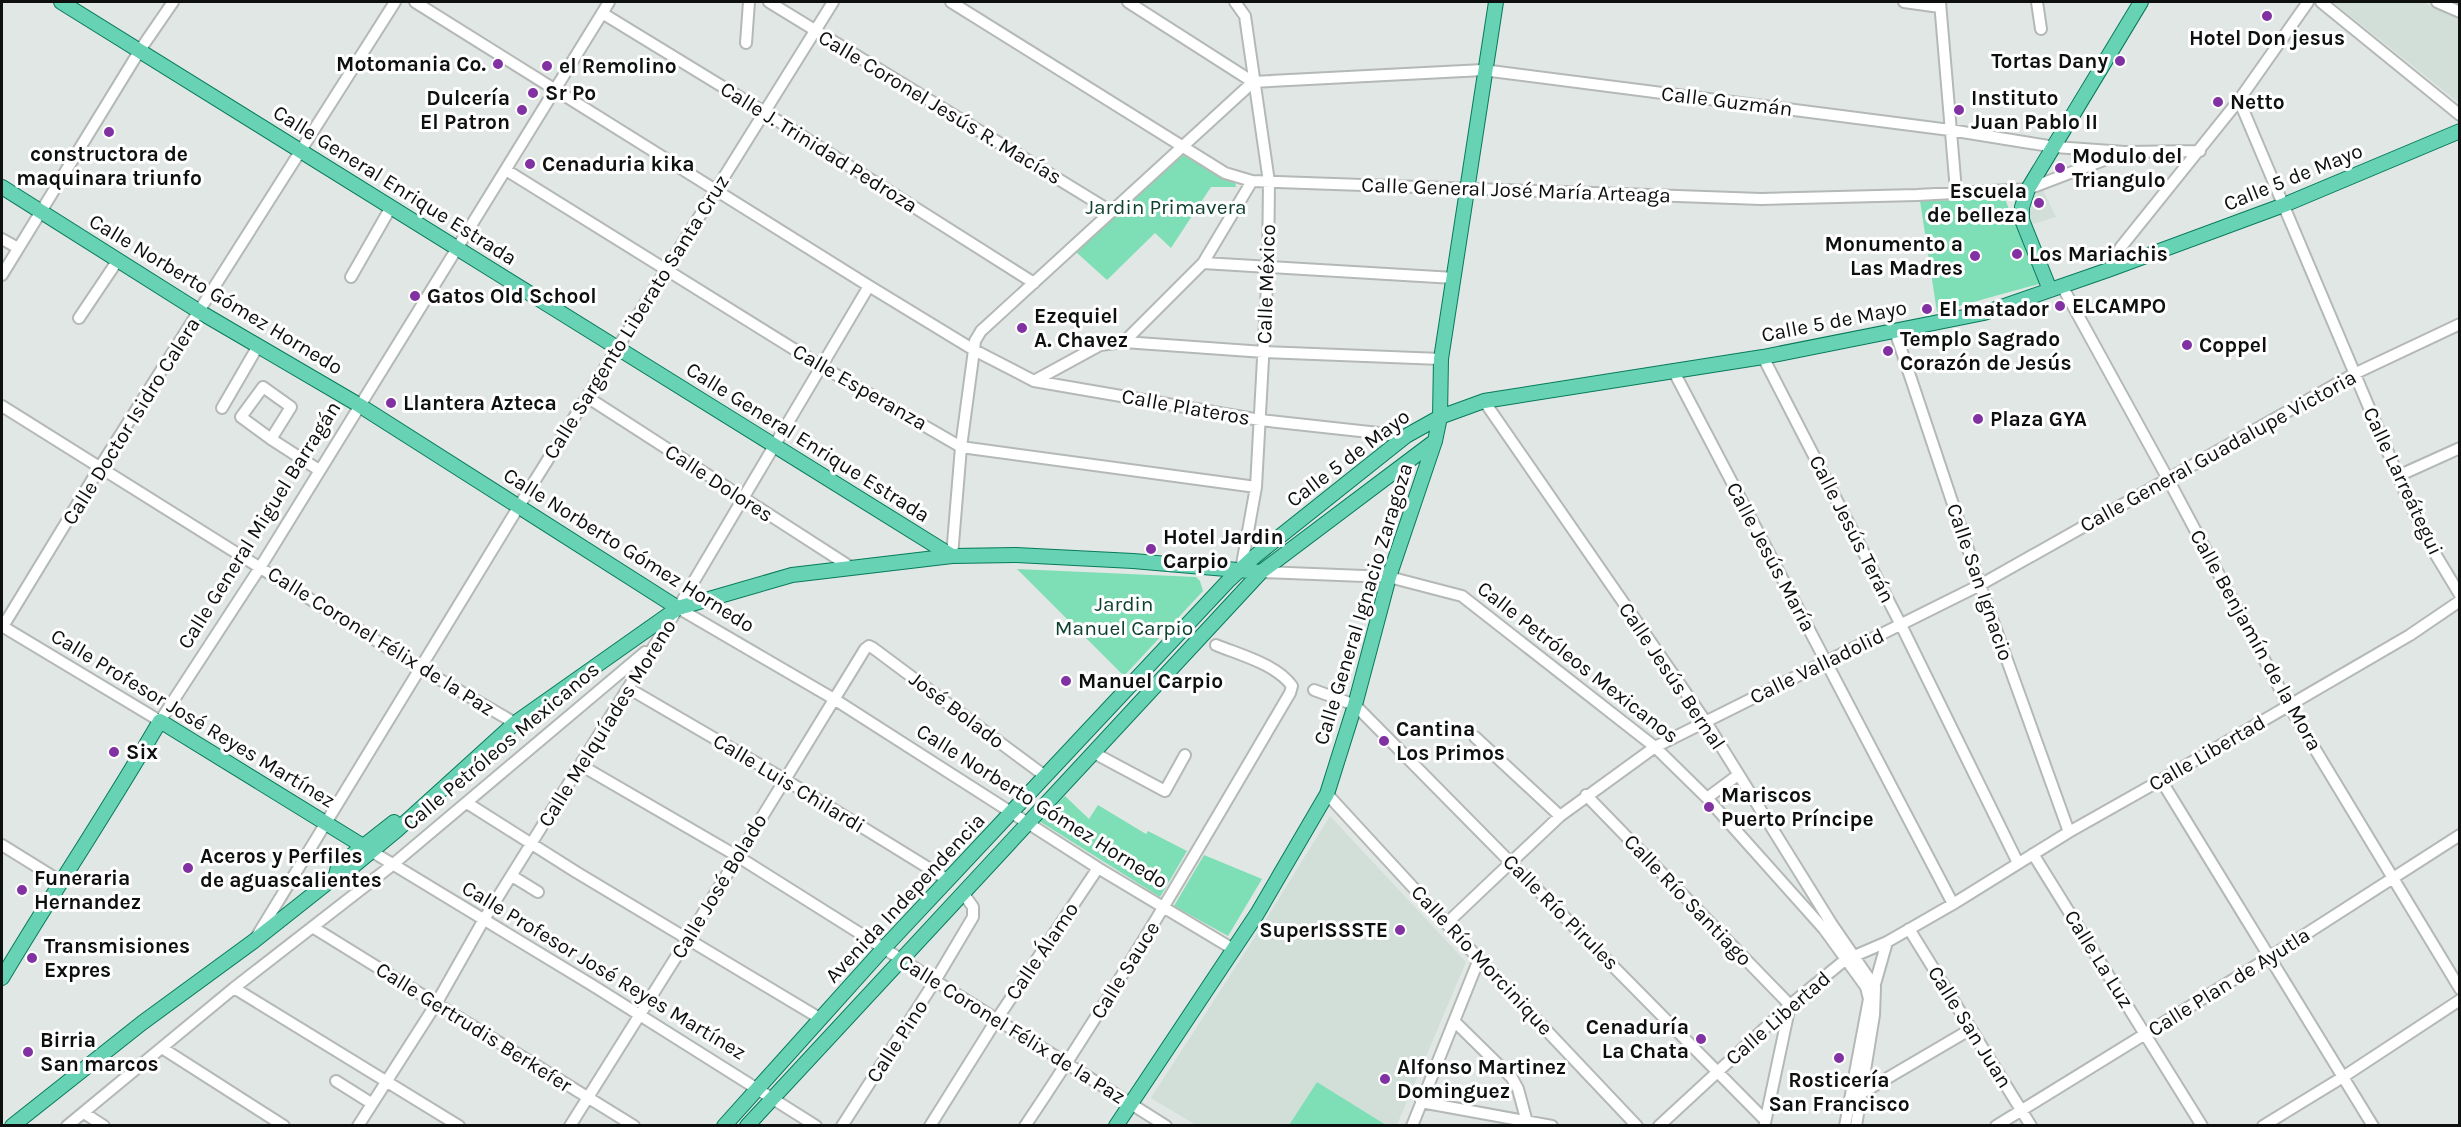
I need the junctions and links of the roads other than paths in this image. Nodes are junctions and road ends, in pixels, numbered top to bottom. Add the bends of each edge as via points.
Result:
1 (61, 2) edge
2 (173, 2) edge
3 (395, 2) edge
4 (415, 2) edge
5 (609, 2) edge
6 (749, 2) edge
7 (769, 2) edge
8 (833, 2) edge
9 (951, 2) edge
10 (1128, 2) edge
11 (1235, 2) edge
12 (1496, 2) edge
13 (1904, 2) edge
14 (2037, 2) edge
15 (2141, 2) edge
16 (2308, 2) edge
17 (2321, 2) edge
18 (2437, 2) edge
19 (1940, 4) edge
20 (2460, 12) edge
21 (602, 13) junction
22 (2041, 29) dead end
23 (816, 30) junction
24 (746, 43) dead end
25 (140, 50) junction
26 (1483, 70) junction
27 (1253, 82) junction
28 (555, 90) junction
29 (2239, 100) junction
30 (764, 112) junction
31 (2460, 115) edge
32 (1950, 130) junction
33 (2460, 131) edge
34 (1183, 147) junction
35 (2055, 147) junction
36 (300, 150) junction
37 (2200, 151) junction
38 (2125, 152) junction
39 (506, 170) junction
40 (1252, 181) junction
41 (1269, 182) junction
42 (2, 187) edge
43 (716, 189) junction
44 (1465, 189) junction
45 (2028, 189) junction
46 (1956, 191) junction
47 (2284, 205) junction
48 (390, 207) junction
49 (41, 211) junction
50 (1112, 212) junction
51 (2, 239) edge
52 (18, 249) junction
53 (458, 249) junction
54 (118, 260) junction
55 (1203, 263) junction
56 (1268, 267) junction
57 (667, 270) junction
58 (2108, 270) junction
59 (2, 275) edge
60 (351, 277) dead end
61 (1454, 278) junction
62 (1034, 283) junction
63 (869, 286) junction
64 (2056, 288) junction
65 (200, 312) junction
66 (79, 318) dead end
67 (2460, 324) edge
68 (1895, 331) junction
69 (1124, 342) junction
70 (258, 346) junction
71 (617, 348) junction
72 (974, 350) junction
73 (1264, 352) junction
74 (1763, 357) junction
75 (1441, 359) junction
76 (821, 366) junction
77 (1673, 370) junction
78 (2354, 374) junction
79 (1034, 381) junction
80 (587, 398) junction
81 (1484, 401) junction
82 (359, 405) junction
83 (2, 406) edge
84 (222, 408) dead end
85 (1440, 417) junction
86 (1260, 420) junction
87 (1406, 436) junction
88 (271, 439) junction
89 (1435, 441) junction
90 (773, 445) junction
91 (962, 447) junction
92 (2460, 448) edge
93 (100, 467) junction
94 (319, 470) junction
95 (2398, 476) junction
96 (2168, 479) junction
97 (1256, 487) junction
98 (741, 498) junction
99 (519, 506) junction
100 (952, 556) junction
101 (261, 566) junction
102 (852, 568) junction
103 (1241, 570) junction
104 (1261, 572) junction
105 (1389, 577) junction
106 (1980, 585) junction
107 (2460, 595) edge
108 (2460, 601) edge
109 (678, 608) junction
110 (1901, 625) junction
111 (2, 627) edge
112 (1216, 645) dead end
113 (652, 646) junction
114 (869, 646) joint
115 (1826, 661) junction
116 (420, 668) junction
117 (628, 687) junction
118 (1314, 690) dead end
119 (834, 699) junction
120 (1355, 705) junction
121 (2289, 706) junction
122 (160, 721) junction
123 (1706, 722) junction
124 (515, 723) junction
125 (1475, 737) dead end
126 (1655, 747) junction
127 (1094, 753) junction
128 (1185, 755) dead end
129 (582, 766) junction
130 (1738, 775) junction
131 (1045, 776) junction
132 (784, 779) junction
133 (2161, 780) junction
134 (1327, 794) junction
135 (1586, 795) junction
136 (1707, 798) junction
137 (467, 803) junction
138 (1012, 813) junction
139 (1560, 816) junction
140 (1029, 823) junction
141 (326, 824) junction
142 (2069, 832) junction
143 (2460, 836) edge
144 (532, 844) junction
145 (2, 845) edge
146 (366, 848) junction
147 (2033, 854) junction
148 (737, 856) junction
149 (1513, 863) junction
150 (2018, 863) junction
151 (391, 866) junction
152 (1098, 868) junction
153 (512, 876) junction
154 (2392, 879) junction
155 (948, 880) junction
156 (60, 881) junction
157 (538, 892) dead end
158 (963, 893) junction
159 (1953, 904) junction
160 (1164, 908) junction
161 (483, 921) junction
162 (1446, 923) junction
163 (314, 928) junction
164 (1909, 929) junction
165 (688, 938) junction
166 (254, 941) junction
167 (1887, 942) junction
168 (884, 948) junction
169 (1233, 949) junction
170 (2270, 957) junction
171 (1849, 958) junction
172 (901, 959) junction
173 (1479, 959) junction
174 (2, 978) edge
175 (935, 981) junction
176 (1875, 987) junction
177 (234, 988) junction
178 (2460, 989) edge
179 (1869, 999) junction
180 (2460, 1000) edge
181 (436, 1004) junction
182 (1790, 1005) junction
183 (640, 1015) junction
184 (821, 1019) junction
185 (997, 1019) junction
186 (1454, 1021) junction
187 (1971, 1029) junction
188 (2146, 1034) junction
189 (162, 1048) junction
190 (1067, 1064) junction
191 (1718, 1072) junction
192 (2343, 1077) junction
193 (336, 1081) dead end
194 (386, 1081) junction
195 (758, 1089) junction
196 (1857, 1092) junction
197 (587, 1097) junction
198 (773, 1098) junction
199 (1421, 1102) junction
200 (371, 1103) junction
201 (1130, 1104) junction
202 (2021, 1110) junction
203 (84, 1113) junction
204 (1765, 1123) edge
205 (1528, 1124) edge
206 (12, 1125) edge
207 (67, 1125) edge
208 (104, 1125) edge
209 (284, 1125) edge
210 (358, 1125) edge
211 (459, 1125) edge
212 (570, 1125) edge
213 (634, 1125) edge
214 (724, 1125) edge
215 (747, 1125) edge
216 (816, 1125) edge
217 (842, 1125) edge
218 (930, 1125) edge
219 (1025, 1125) edge
220 (1116, 1125) edge
221 (1166, 1125) edge
222 (1412, 1125) edge
223 (1552, 1125) edge
224 (1637, 1125) edge
225 (1659, 1125) edge
226 (1845, 1125) edge
227 (1856, 1125) edge
228 (1996, 1125) edge
229 (2031, 1125) edge
230 (2202, 1125) edge
231 (2263, 1125) edge
232 (2373, 1125) edge

1 - 25 main road, Calle General Enrique Estrada
2 - 25 street
3 - 36 street, Calle Doctor Isidro Calera
4 - 28 street, Calle Plateros
5 - 21 street, Calle General Miguel Barragán
6 - 24 street
7 - 23 street, Calle Coronel Jesús R. Macías
8 - 23 street, Calle Sargento Liberato Santa Cruz
9 - 34 street, Calle General José María Arteaga
10 - 27 street
11 - 27 street, Calle México via 1245,16
12 - 26 main road, Calle General Ignacio Zaragoza
13 - 19 street
14 - 22 street
15 - 35 main road
16 - 29 street
17 - 31 street
18 - 20 street
19 - 32 street
21 - 28 street, Calle General Miguel Barragán
21 - 30 street, Calle J. Trinidad Pedroza
23 - 30 street, Calle Sargento Liberato Santa Cruz
23 - 50 street, Calle Coronel Jesús R. Macías
25 - 36 main road, Calle General Enrique Estrada
25 - 49 street
26 - 27 street, Calle Guzmán
26 - 32 street, Calle Guzmán
26 - 44 main road, Calle General Ignacio Zaragoza
27 - 34 street
27 - 41 street, Calle México
28 - 39 street, Calle General Miguel Barragán
28 - 43 street, Calle Plateros
29 - 37 street
29 - 47 street, Calle Larreátegui
30 - 43 street, Calle Sargento Liberato Santa Cruz
30 - 62 street, Calle J. Trinidad Pedroza
32 - 35 street, Calle Guzmán
32 - 46 street
33 - 47 main road, Calle 5 de Mayo
34 - 40 street, Calle General José María Arteaga via 1225,173
34 - 50 street
35 - 38 street, Calle Guzmán
35 - 45 main road
36 - 48 main road, Calle General Enrique Estrada
36 - 65 street, Calle Doctor Isidro Calera
37 - 38 street, Calle Guzmán
37 - 58 street via 2121,247
38 - 45 street, Calle General José María Arteaga
39 - 53 street, Calle General Miguel Barragán
39 - 57 street, Calle Esperanza
40 - 41 street, Calle General José María Arteaga
40 - 55 street
41 - 44 street, Calle General José María Arteaga
41 - 56 street, Calle México
42 - 49 main road, Calle Norberto Gómez Hornedo
43 - 57 street, Calle Sargento Liberato Santa Cruz
43 - 63 street, Calle Plateros
44 - 46 street, Calle General José María Arteaga via 1761,199
44 - 61 main road, Calle General Ignacio Zaragoza
45 - 46 street, Calle General José María Arteaga
45 - 64 main road via 2022,220
47 - 58 main road, Calle 5 de Mayo
47 - 78 street, Calle Larreátegui
48 - 53 main road, Calle General Enrique Estrada
48 - 60 street
49 - 52 street
49 - 54 main road, Calle Norberto Gómez Hornedo
50 - 62 street
51 - 52 street
52 - 59 street
53 - 71 main road, Calle General Enrique Estrada
53 - 82 street, Calle General Miguel Barragán
54 - 65 main road, Calle Norberto Gómez Hornedo
54 - 66 street
55 - 56 street
55 - 69 street
56 - 61 street
56 - 73 street, Calle México
57 - 71 street, Calle Sargento Liberato Santa Cruz
57 - 76 street, Calle Esperanza
58 - 64 main road, Calle 5 de Mayo
61 - 75 main road, Calle General Ignacio Zaragoza
62 - 72 street via 981,331
63 - 72 street, Calle Plateros
63 - 76 street, Calle Melquíades Moreno
64 - 68 main road, Calle 5 de Mayo via 1984,313
64 - 96 street, Calle Benjamín de la Mora
65 - 70 main road, Calle Norberto Gómez Hornedo
65 - 93 street, Calle Doctor Isidro Calera
67 - 78 street, Calle General Guadalupe Victoria
68 - 74 main road, Calle 5 de Mayo
68 - 106 street, Calle San Ignacio
69 - 73 street
69 - 79 street via 1100,345
70 - 82 main road, Calle Norberto Gómez Hornedo
70 - 84 street
71 - 80 street, Calle Sargento Liberato Santa Cruz
71 - 90 main road, Calle General Enrique Estrada
72 - 79 street, Calle Plateros
72 - 91 street
73 - 75 street
73 - 86 street, Calle México
74 - 77 main road, Calle 5 de Mayo
74 - 110 street, Calle Jesús Terán
75 - 85 main road, Calle General Ignacio Zaragoza
76 - 90 street, Calle Melquíades Moreno
76 - 91 street, Calle Esperanza
77 - 81 main road, Calle 5 de Mayo
77 - 115 street, Calle Jesús María
78 - 95 street, Calle Larreátegui
78 - 96 street, Calle General Guadalupe Victoria
79 - 86 street, Calle Plateros
80 - 98 street, Calle Dolores
80 - 99 street, Calle Sargento Liberato Santa Cruz
81 - 85 main road, Calle 5 de Mayo
81 - 123 street, Calle Jesús Bernal
82 - 94 street, Calle General Miguel Barragán
82 - 99 main road, Calle Norberto Gómez Hornedo
83 - 93 street, Calle Coronel Félix de la Paz
85 - 87 main road, Calle 5 de Mayo
85 - 89 main road, Calle General Ignacio Zaragoza
86 - 87 street, Calle Plateros
86 - 97 street, Calle México
87 - 103 main road, Calle 5 de Mayo
88 - 88 street via 241,417 263,387 291,407
88 - 94 street
89 - 104 main road, Calle 5 de Mayo
89 - 105 main road, Calle General Ignacio Zaragoza
90 - 98 street, Calle Melquíades Moreno
90 - 100 main road, Calle General Enrique Estrada
91 - 97 street, Calle Esperanza
91 - 100 street
92 - 95 street
93 - 101 street, Calle Coronel Félix de la Paz
93 - 111 street, Calle Doctor Isidro Calera
94 - 101 street, Calle General Miguel Barragán
95 - 107 street, Calle Larreátegui via 2428,542
96 - 106 street, Calle General Guadalupe Victoria
96 - 121 street, Calle Benjamín de la Mora
97 - 103 street, Calle México
98 - 102 street, Calle Dolores
98 - 109 street, Calle Melquíades Moreno
99 - 109 main road, Calle Norberto Gómez Hornedo
99 - 116 street, Calle Sargento Liberato Santa Cruz
100 - 102 main road, Calle Petróleos Mexicanos
100 - 103 main road, Calle Petróleos Mexicanos via 1122,560
101 - 116 street, Calle Coronel Félix de la Paz
101 - 122 street, Calle General Miguel Barragán
102 - 109 main road, Calle Petróleos Mexicanos via 792,575
103 - 104 main road, Calle Petróleos Mexicanos
103 - 131 main road, Avenida Independencia
104 - 105 street, Calle Petróleos Mexicanos
104 - 127 main road, Avenida Independencia
105 - 120 main road, Calle General Ignacio Zaragoza
105 - 126 street, Calle Petróleos Mexicanos via 1462,596
106 - 110 street, Calle Valladolid
106 - 142 street, Calle San Ignacio
108 - 121 street, Calle Libertad
109 - 113 street, Calle Melquíades Moreno
109 - 119 street, Calle Norberto Gómez Hornedo
109 - 124 main road, Calle Petróleos Mexicanos
110 - 115 street, Calle Valladolid
110 - 150 street, Calle Jesús Terán
111 - 122 street, Calle Profesor José Reyes Martínez
112 - 160 street, Calle Sauce via 1262,664 1292,686
113 - 117 street, Calle Melquíades Moreno
113 - 137 street, Calle Petróleos Mexicanos
114 - 119 street, Calle José Bolado
114 - 131 street, José Bolado
115 - 123 street, Calle Valladolid
115 - 159 street, Calle Jesús María
116 - 124 street, Calle Coronel Félix de la Paz
116 - 141 street, Calle Sargento Liberato Santa Cruz
117 - 129 street, Calle Melquíades Moreno
117 - 132 street, Calle Luis Chilardi
118 - 120 street
119 - 132 street, Calle José Bolado
119 - 138 street, Calle Norberto Gómez Hornedo
120 - 134 main road, Calle General Ignacio Zaragoza
120 - 149 street, Calle Río Pirules
121 - 133 street, Calle Libertad
121 - 154 street, Calle Benjamín de la Mora
122 - 141 main road, Calle Profesor José Reyes Martínez
122 - 156 main road, Calle General Miguel Barragán
123 - 126 street, Calle Valladolid
123 - 130 street, Calle Jesús Bernal
124 - 146 main road, Calle Petróleos Mexicanos via 411,815 392,822
125 - 139 street
126 - 135 street, Calle Valladolid
126 - 136 street, Calle Petróleos Mexicanos
127 - 128 street via 1165,791
127 - 140 main road, Avenida Independencia
129 - 144 street, Calle Melquíades Moreno
129 - 148 street, Calle Coronel Félix de la Paz
130 - 136 street
130 - 171 street, Calle Jesús Bernal
131 - 138 main road, Avenida Independencia
132 - 148 street, Calle José Bolado
132 - 155 street, Calle Luis Chilardi
133 - 142 street, Calle Libertad
133 - 170 street
134 - 162 street, Calle Río Morcinique
134 - 169 main road, Calle General Ignacio Zaragoza
135 - 139 street, Calle Valladolid
135 - 182 street, Calle Río Santiago
136 - 171 street, Calle Petróleos Mexicanos
137 - 144 street
137 - 151 street, Calle Petróleos Mexicanos
138 - 140 street, Calle Norberto Gómez Hornedo
138 - 155 main road, Avenida Independencia
139 - 149 street, Calle Valladolid
140 - 152 street, Calle Norberto Gómez Hornedo
140 - 158 main road, Avenida Independencia
141 - 146 main road, Calle Profesor José Reyes Martínez
141 - 166 street, Calle Sargento Liberato Santa Cruz
142 - 147 street, Calle Libertad
143 - 154 street, Calle Plan de Ayutla
144 - 153 street, Calle Melquíades Moreno
144 - 165 street
145 - 156 street
146 - 151 street, Calle Profesor José Reyes Martínez
146 - 166 main road, Calle Petróleos Mexicanos via 338,866 336,876
147 - 150 street, Calle Libertad
147 - 188 street, Calle La Luz
148 - 165 street, Calle José Bolado
148 - 168 street, Calle Coronel Félix de la Paz
149 - 162 street, Calle Valladolid
149 - 191 street, Calle Río Pirules
150 - 159 street, Calle Libertad
151 - 161 street, Calle Profesor José Reyes Martínez
151 - 163 street, Calle Petróleos Mexicanos
152 - 160 street, Calle Norberto Gómez Hornedo
152 - 185 street, Calle Álamo
153 - 157 street
153 - 161 street, Calle Melquíades Moreno
154 - 170 street, Calle Plan de Ayutla
154 - 178 street, Calle Benjamín de la Mora
155 - 168 main road, Avenida Independencia
156 - 174 main road, Calle General Miguel Barragán
158 - 172 main road, Avenida Independencia
158 - 175 street, Calle Pino via 973,907 973,917
159 - 164 street, Calle Libertad
160 - 169 street, Calle Norberto Gómez Hornedo
160 - 190 street, Calle Sauce
161 - 181 street, Calle Melquíades Moreno
161 - 183 street, Calle Profesor José Reyes Martínez
162 - 173 street, Calle Río Morcinique
163 - 177 street, Calle Petróleos Mexicanos
163 - 181 street, Calle Gertrudis Berkefer
164 - 167 street, Calle Libertad
164 - 187 street, Calle San Juan
165 - 183 street, Calle José Bolado
165 - 184 street
166 - 206 main road, Calle Petróleos Mexicanos
167 - 171 street, Calle Libertad
167 - 176 street
168 - 172 street, Calle Coronel Félix de la Paz
168 - 184 main road, Avenida Independencia
169 - 201 main road, Calle General Ignacio Zaragoza
170 - 188 street, Calle Plan de Ayutla
170 - 192 street
171 - 176 street
171 - 179 street
171 - 182 street, Calle Libertad
172 - 175 street, Calle Coronel Félix de la Paz
172 - 198 main road, Avenida Independencia
173 - 186 street
173 - 224 street, Calle Río Morcinique
175 - 185 street, Calle Coronel Félix de la Paz
175 - 217 street, Calle Pino
176 - 179 street
176 - 196 street
177 - 189 street, Calle Petróleos Mexicanos
177 - 194 street
179 - 196 street
180 - 192 street
181 - 194 street, Calle Melquíades Moreno
181 - 197 street, Calle Gertrudis Berkefer
182 - 191 street, Calle Libertad
182 - 204 street
183 - 195 street, Calle Profesor José Reyes Martínez
183 - 197 street, Calle José Bolado
184 - 195 main road, Avenida Independencia
185 - 190 street, Calle Coronel Félix de la Paz
185 - 218 street, Calle Álamo
186 - 199 street
186 - 205 street via 1512,1078
187 - 196 street
187 - 202 street, Calle San Juan
188 - 202 street, Calle Plan de Ayutla
188 - 230 street, Calle La Luz
189 - 203 street, Calle Petróleos Mexicanos
189 - 209 street
190 - 201 street, Calle Coronel Félix de la Paz
190 - 219 street, Calle Sauce
191 - 204 street, Calle Río Pirules
191 - 225 street, Calle Libertad
192 - 231 street
192 - 232 street
193 - 200 street
194 - 200 street, Calle Melquíades Moreno
194 - 211 street
195 - 198 street, Calle Profesor José Reyes Martínez
195 - 214 main road, Avenida Independencia
196 - 226 street
196 - 227 street
197 - 212 street, Calle José Bolado
197 - 213 street, Calle Gertrudis Berkefer
198 - 215 main road, Avenida Independencia
198 - 216 street, Calle Profesor José Reyes Martínez
199 - 205 street
199 - 222 street
200 - 210 street, Calle Melquíades Moreno
201 - 220 main road, Calle General Ignacio Zaragoza
201 - 221 street, Calle Coronel Félix de la Paz
202 - 228 street, Calle Plan de Ayutla
202 - 229 street, Calle San Juan
203 - 207 street, Calle Petróleos Mexicanos
203 - 208 street
205 - 223 street

